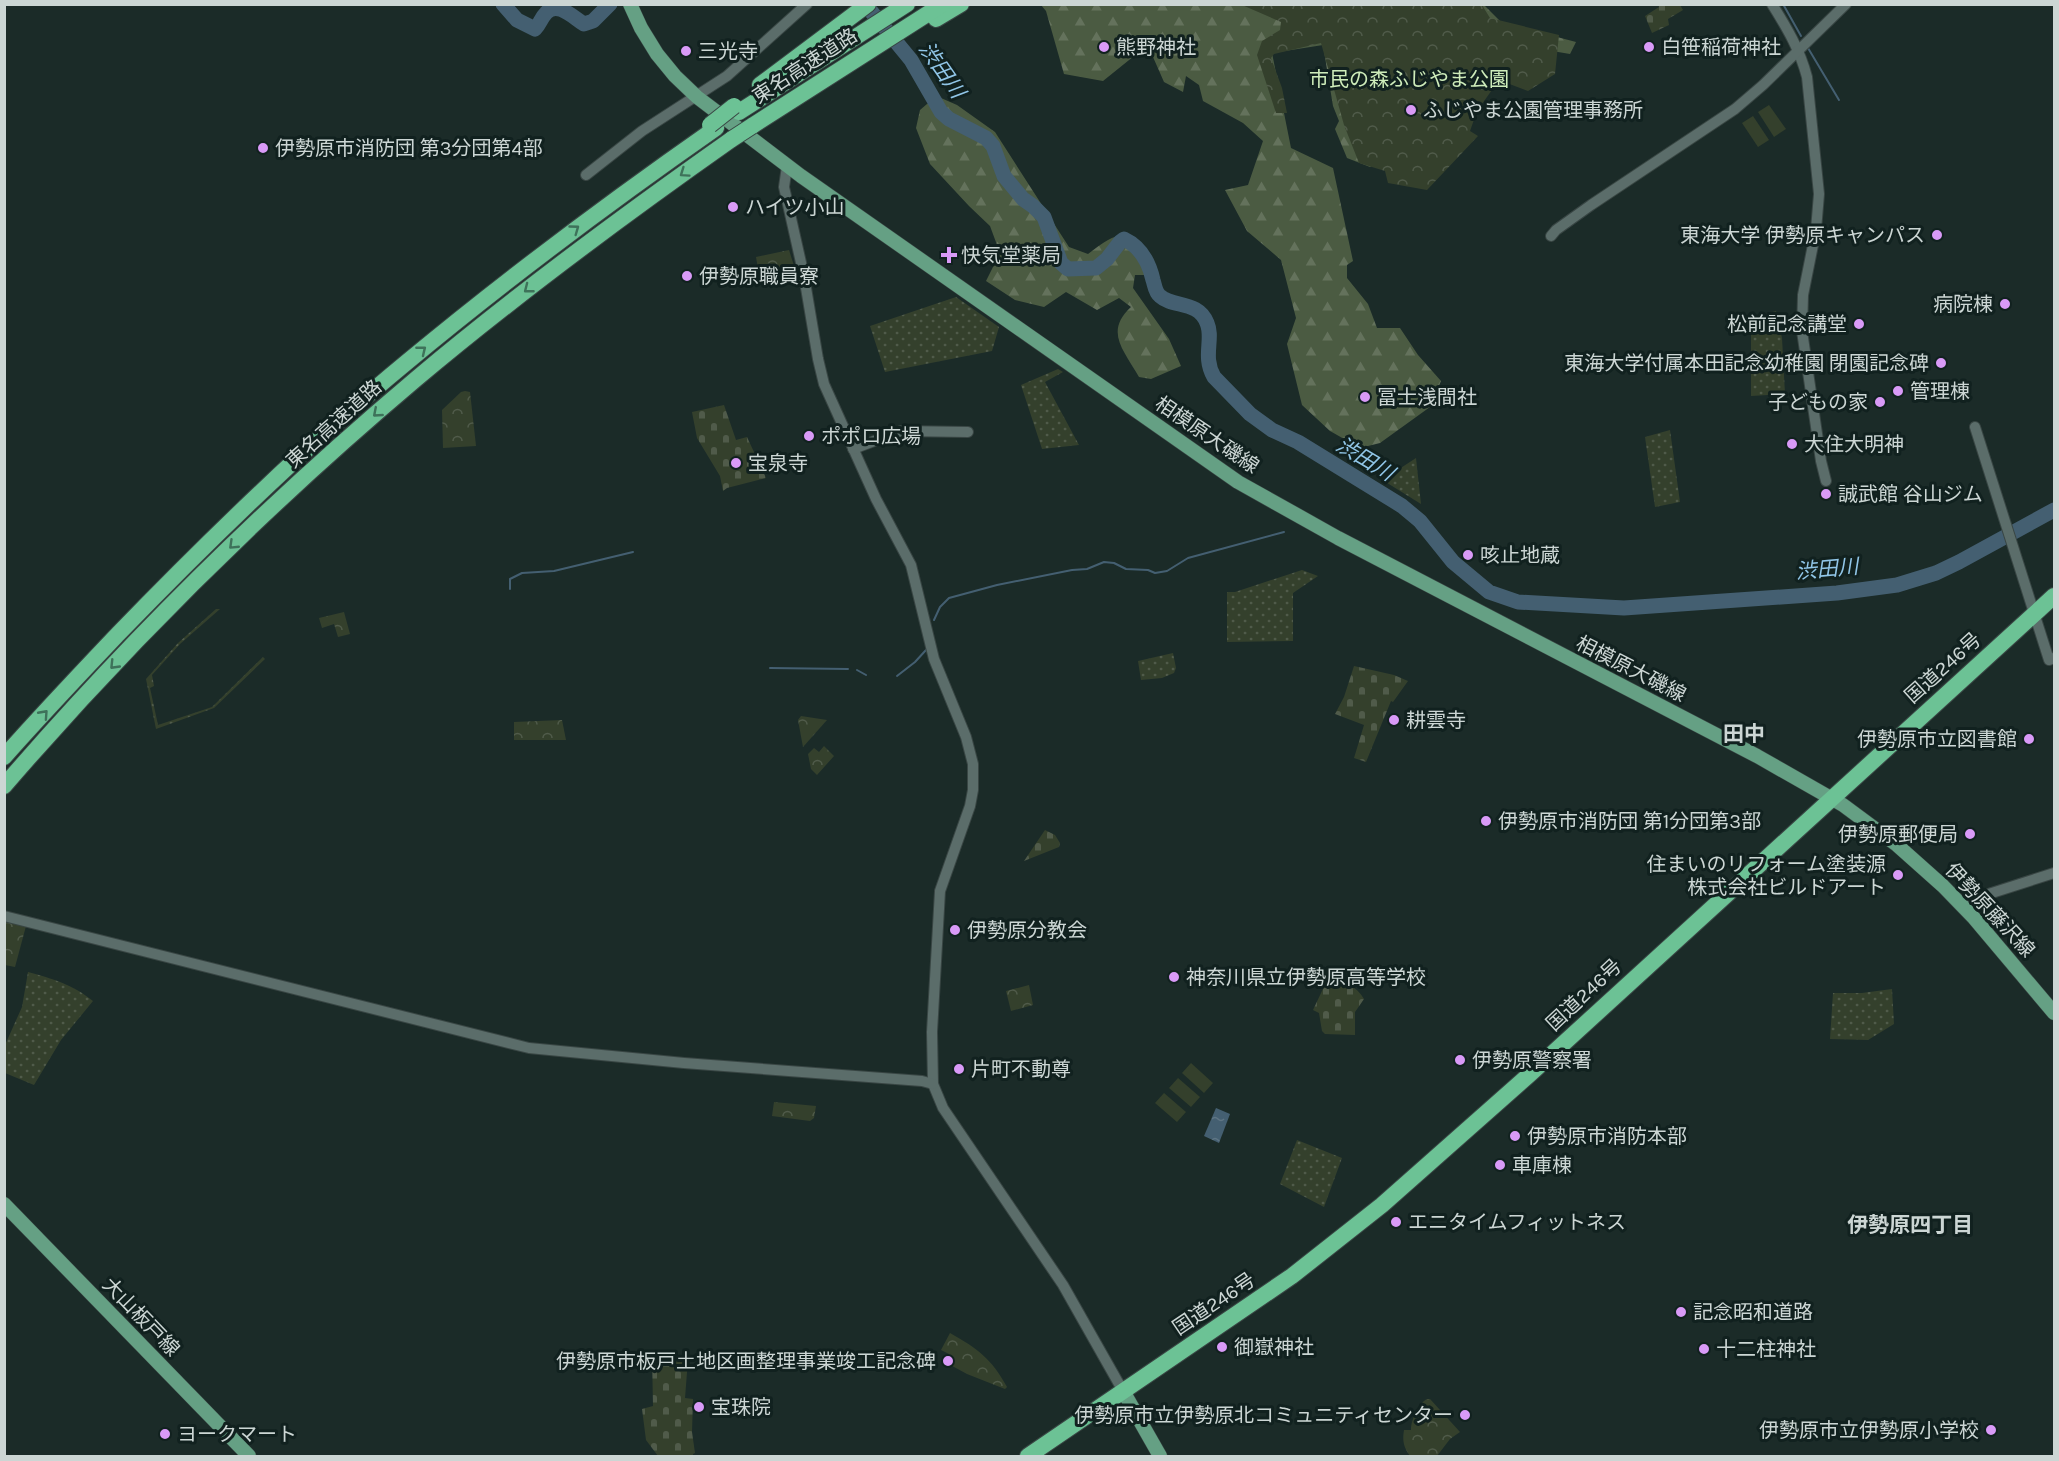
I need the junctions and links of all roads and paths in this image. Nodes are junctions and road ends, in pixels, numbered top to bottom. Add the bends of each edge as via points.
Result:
1 (807, 4) edge
2 (868, 4) edge
3 (943, 4) edge
4 (961, 4) edge
5 (1772, 4) edge
6 (1846, 4) edge
7 (631, 6) edge
8 (904, 6) edge
9 (913, 28) junction
10 (1799, 50) junction
11 (697, 97) junction
12 (736, 109) junction
13 (787, 166) junction
14 (586, 176) dead end
15 (1551, 236) dead end
16 (1974, 426) dead end
17 (968, 432) dead end
18 (853, 449) junction
19 (1826, 481) dead end
20 (2055, 596) edge
21 (2034, 614) junction
22 (2055, 658) edge
23 (4, 757) edge
24 (4, 786) edge
25 (1831, 798) junction
26 (2055, 873) edge
27 (1963, 906) junction
28 (4, 916) edge
29 (2055, 1013) edge
30 (933, 1084) junction
31 (8, 1208) edge
32 (1123, 1391) junction
33 (249, 1456) edge
34 (1028, 1456) edge
35 (1160, 1456) edge

1 - 11 street via 727,76
2 - 12 highway
3 - 9 highway, 東名高速道路
4 - 9 highway
5 - 10 street
6 - 10 street
7 - 11 main road, 相模原大磯線 via 664,64
8 - 12 highway, 東名高速道路
9 -> 24 highway, 東名高速道路, bridge via 732,139 568,258 416,379 339,446 154,623
10 - 15 street via 1735,109
10 - 19 street via 1807,77 1819,183 1816,230 1803,295 1802,337
11 - 13 main road, 相模原大磯線
11 - 14 street via 642,132
23 -> 12 highway, 東名高速道路 via 177,573 326,432 482,301
13 - 18 street via 784,188 818,359 824,384
13 - 25 main road, 相模原大磯線 via 1238,482
16 - 21 street
17 - 18 street via 901,431
18 - 30 street via 911,565 934,659 973,764 970,806 940,891 932,1016
20 - 21 highway, 国道246号
21 - 22 street via 2049,660
21 - 25 highway, 国道246号
25 - 27 main road, 伊勢原藤沢線 via 1897,845
25 - 32 highway, 国道246号 via 1375,1211 1292,1276
26 - 27 street via 1973,899
27 - 29 main road, 伊勢原藤沢線
28 - 30 street via 529,1048
30 - 32 street via 955,1127 1063,1285
31 - 33 main road, 大山板戸線
32 - 34 highway, 国道246号
32 - 35 main road

